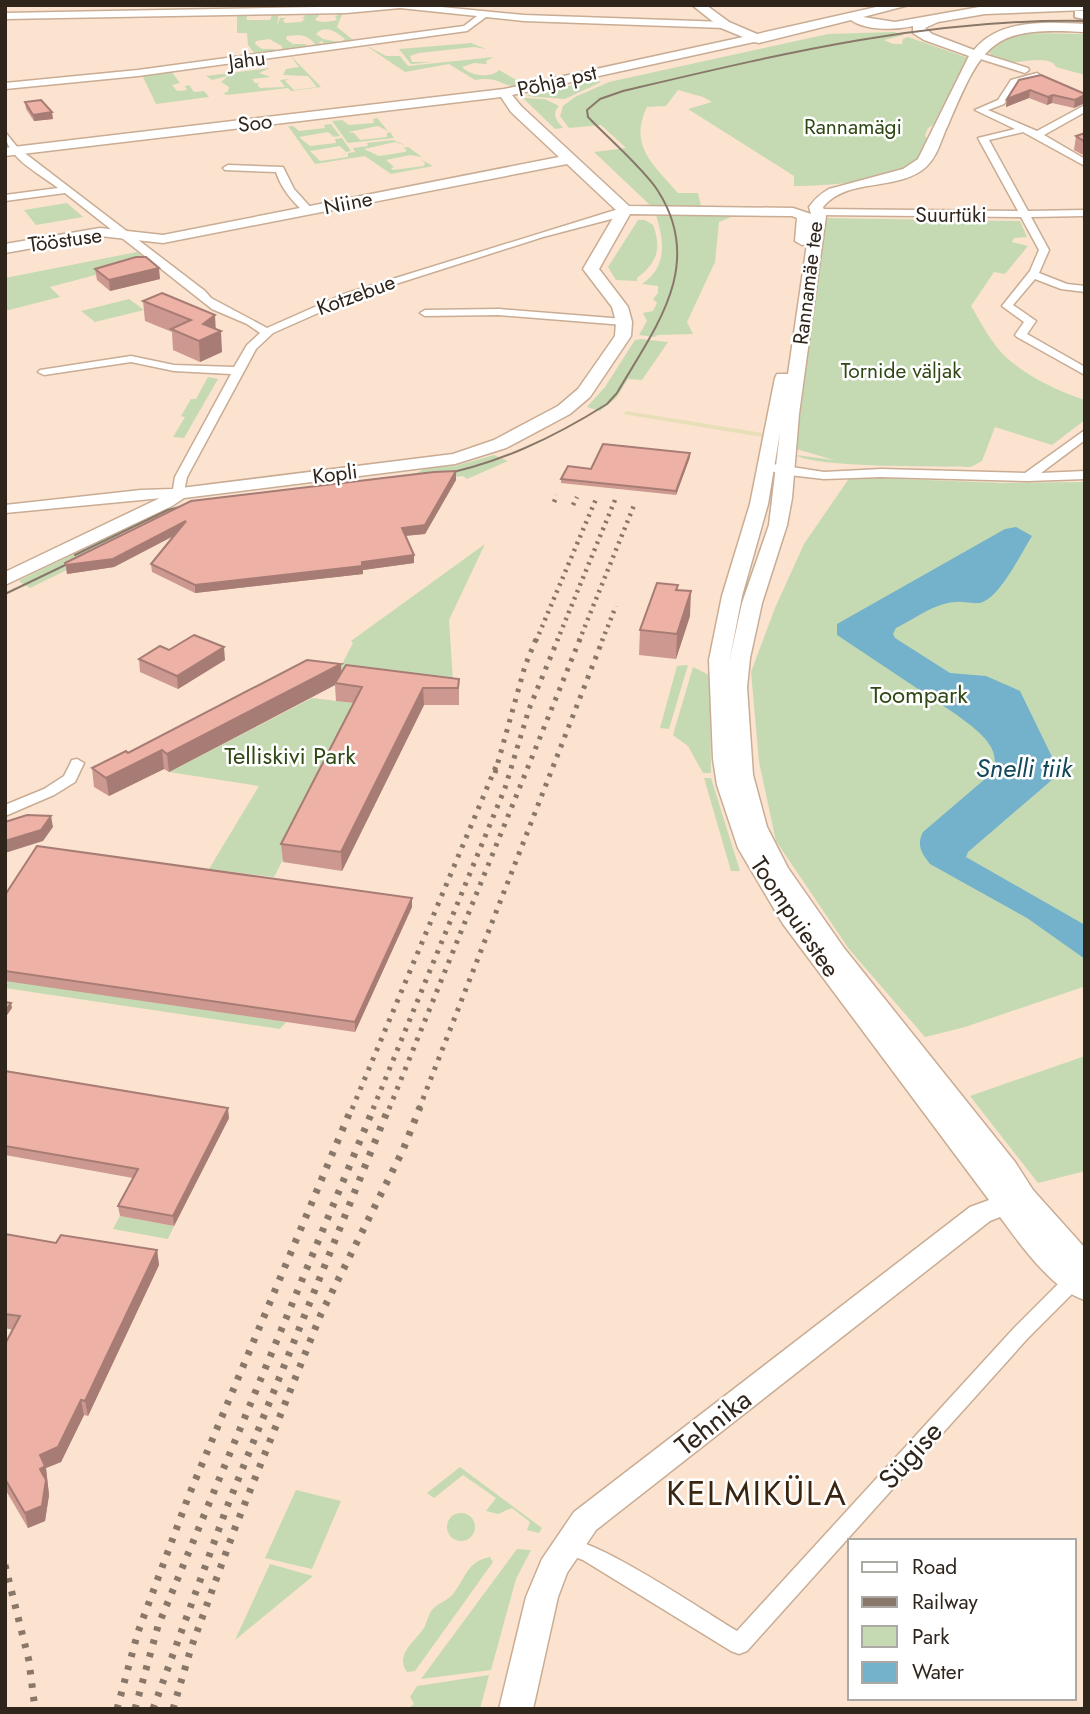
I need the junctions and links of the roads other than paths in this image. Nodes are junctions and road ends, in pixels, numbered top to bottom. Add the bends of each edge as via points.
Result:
1 (698, 5) edge
2 (903, 5) edge
3 (397, 6) edge
4 (1065, 6) edge
5 (1083, 12) edge
6 (483, 15) junction
7 (962, 15) junction
8 (5, 16) edge
9 (942, 18) junction
10 (727, 26) junction
11 (805, 26) junction
12 (1085, 28) edge
13 (753, 38) junction
14 (978, 55) junction
15 (5, 86) edge
16 (504, 93) junction
17 (1085, 108) edge
18 (1022, 130) junction
19 (5, 135) edge
20 (1037, 135) junction
21 (10, 151) edge
22 (569, 159) junction
23 (1085, 163) edge
24 (228, 168) dead end
25 (66, 190) junction
26 (5, 198) edge
27 (308, 210) junction
28 (625, 210) junction
29 (818, 212) junction
30 (1085, 213) edge
31 (1027, 215) junction
32 (126, 236) junction
33 (5, 249) edge
34 (1033, 274) junction
35 (1085, 289) edge
36 (425, 313) dead end
37 (624, 322) junction
38 (266, 332) junction
39 (238, 371) junction
40 (44, 372) dead end
41 (1085, 372) edge
42 (1085, 435) edge
43 (780, 467) junction
44 (1085, 475) edge
45 (1028, 477) junction
46 (179, 493) junction
47 (5, 509) edge
48 (5, 579) edge
49 (77, 763) dead end
50 (5, 811) edge
51 (1014, 1201) junction
52 (1082, 1277) edge
53 (566, 1545) junction
54 (516, 1709) edge

1 - 10 main road
2 - 11 main road, Põhja pst
3 - 6 street
3 - 8 street
4 - 5 main road
4 - 7 main road
5 - 7 main road
6 - 10 street
6 - 15 street, Jahu via 467,28 138,74
7 - 9 main road
9 - 13 main road via 895,26 851,20
9 - 14 main road via 917,30
10 - 11 main road via 763,32
10 - 13 main road
11 - 13 main road, Põhja pst
12 - 14 main road, Rannamäe tee via 1018,31 994,39
13 - 16 main road, Põhja pst
14 - 18 street via 1036,74 1014,82 1002,102 980,110
14 - 29 main road, Rannamäe tee via 941,122 928,158 919,167 825,196 816,206
16 - 21 main road, Soo
16 - 22 main road, Põhja pst
17 - 20 street
18 - 20 street
18 - 31 street via 983,138
19 - 21 street
20 - 23 street
21 - 25 street
22 - 27 main road, Niine
22 - 28 main road, Põhja pst
24 - 27 street via 280,169 290,194
25 - 26 street
25 - 32 street
27 - 32 main road, Niine via 163,239
28 - 37 main road via 591,269 620,307
28 - 38 street, Kotzebue via 348,296
28 - 43 main road, Rannamäe tee via 793,212 805,216 796,341 775,409
29 - 31 street, Suurtüki
29 - 43 main road, Rannamäe tee via 803,339
30 - 31 street, Suurtüki
31 - 34 street via 1044,250
32 - 33 main road, Tööstuse via 100,232
32 - 38 street via 201,293 208,304
34 - 35 street via 1065,287
34 - 41 street via 1007,306 1030,321 1021,335
36 - 37 street via 488,311
37 - 46 main road, Kopli via 623,336 576,401 478,453
38 - 39 street, Kotzebue
39 - 40 street via 174,368 131,359
39 - 46 street, Kotzebue via 181,477
42 - 45 street
43 - 45 street via 865,475
43 - 51 main road, Toompuiestee via 778,525 744,636 737,687 742,775 756,827 777,867 836,953 985,1141
44 - 45 street
46 - 47 street
46 - 48 main road, Kopli
49 - 50 street via 70,779
51 - 52 main road, Toompuiestee via 1051,1261
51 - 53 main road, Tehnika via 980,1214 585,1521
52 - 53 street, Sügise via 1021,1333 739,1644 616,1568
53 - 54 main road, Tehnika via 542,1597

